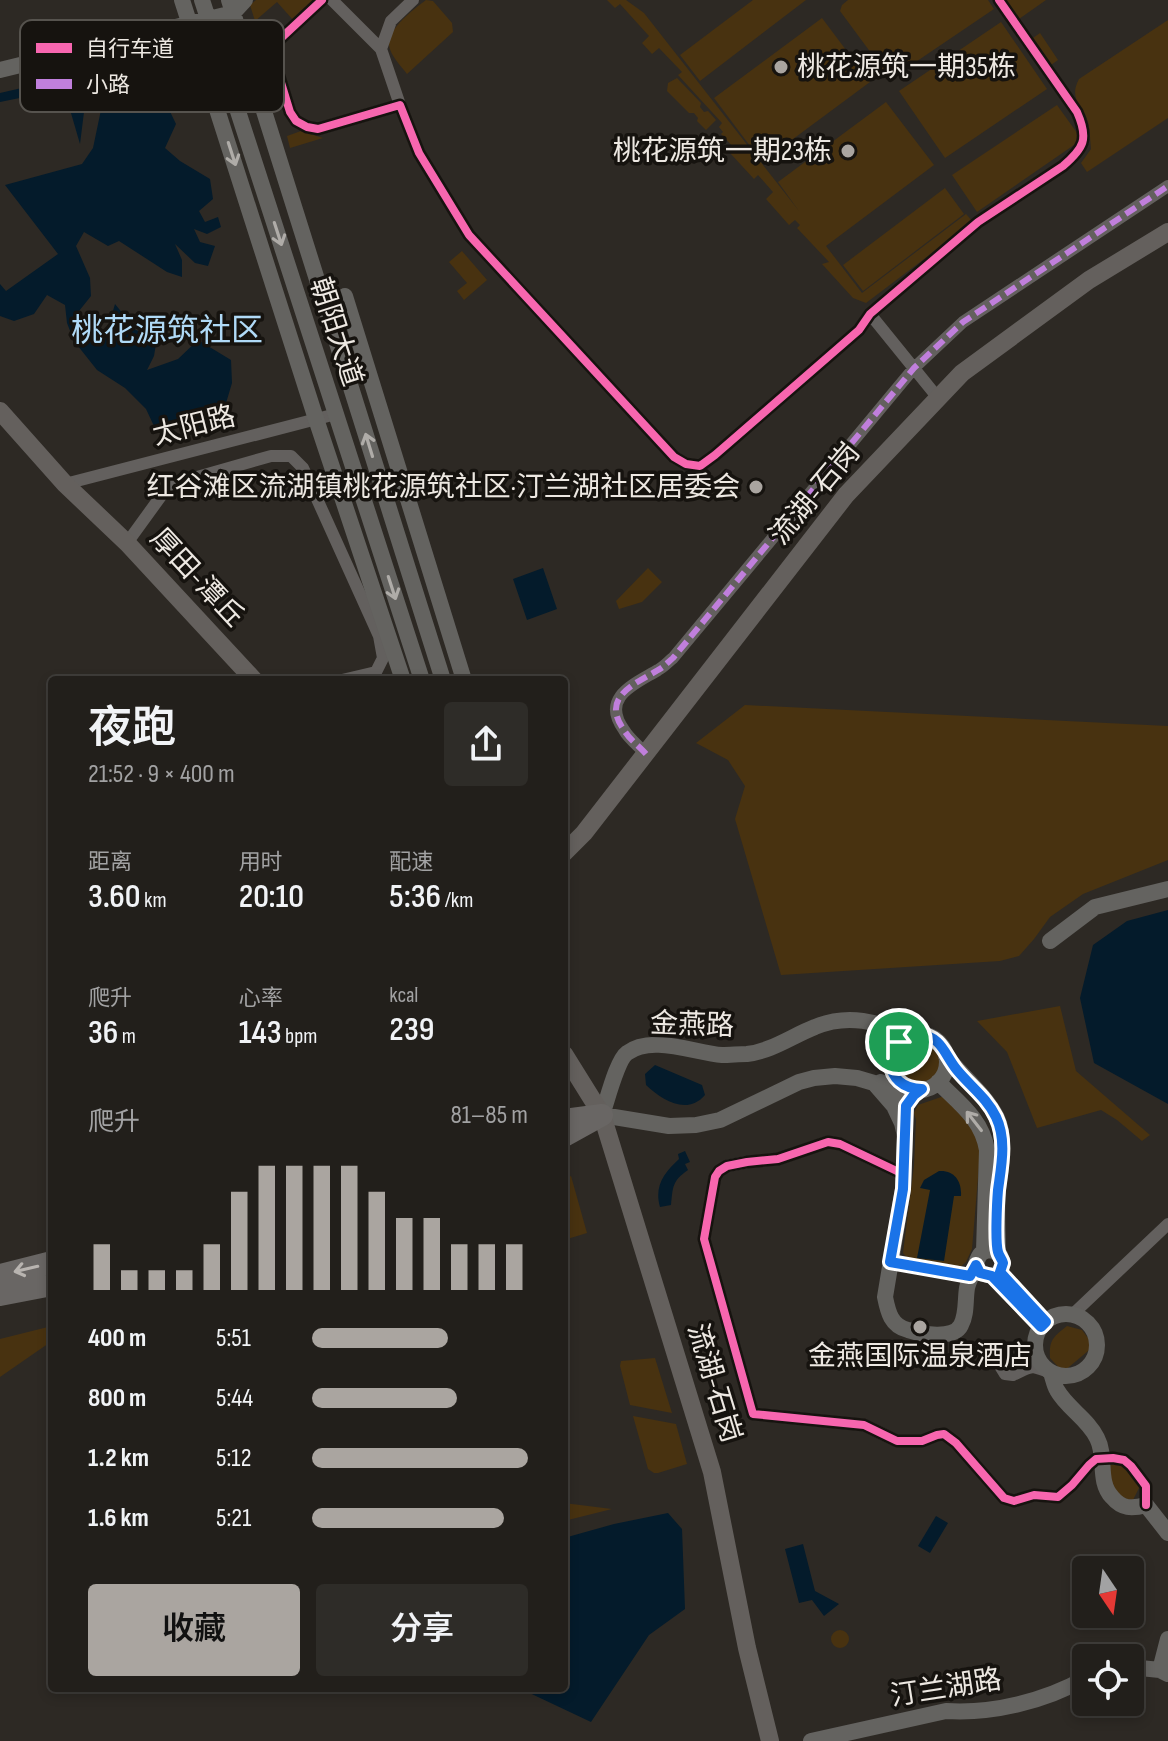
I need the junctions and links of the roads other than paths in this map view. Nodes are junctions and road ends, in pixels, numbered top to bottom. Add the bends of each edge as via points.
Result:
1 (182, 0) edge
2 (202, 0) edge
3 (322, 0) edge
4 (332, 0) edge
5 (413, 0) edge
6 (999, 0) edge
7 (236, 4) edge
8 (208, 19) junction
9 (189, 20) edge
10 (204, 20) edge
11 (284, 35) edge
12 (381, 49) junction
13 (20, 65) edge
14 (0, 70) edge
15 (284, 92) edge
16 (400, 105) junction
17 (218, 112) edge
18 (238, 112) edge
19 (269, 112) edge
20 (1168, 186) edge
21 (1168, 232) edge
22 (345, 296) dead end
23 (870, 314) junction
24 (914, 368) junction
25 (938, 398) junction
26 (0, 411) edge
27 (336, 414) junction
28 (316, 419) junction
29 (65, 484) junction
30 (376, 539) junction
31 (127, 543) junction
32 (362, 554) junction
33 (349, 568) junction
34 (250, 676) edge
35 (359, 676) edge
36 (402, 676) edge
37 (421, 676) edge
38 (442, 676) edge
39 (463, 676) edge
40 (646, 754) junction
41 (568, 849) edge
42 (1168, 889) edge
43 (1050, 941) dead end
44 (904, 1039) junction
45 (946, 1056) junction
46 (568, 1060) edge
47 (938, 1082) junction
48 (918, 1092) junction
49 (602, 1115) junction
50 (568, 1119) edge
51 (568, 1134) edge
52 (905, 1136) junction
53 (903, 1174) junction
54 (1168, 1224) edge
55 (48, 1263) edge
56 (890, 1265) junction
57 (983, 1271) junction
58 (0, 1275) edge
59 (48, 1286) edge
60 (0, 1295) edge
61 (1072, 1315) junction
62 (1043, 1324) junction
63 (994, 1356) dead end
64 (1051, 1373) junction
65 (1103, 1458) junction
66 (1146, 1505) junction
67 (1165, 1524) edge
68 (1168, 1639) edge
69 (1144, 1669) edge
70 (1164, 1672) edge
71 (1072, 1685) edge
72 (770, 1741) edge
73 (811, 1741) edge

1 - 9 street
2 - 8 street, 朝阳大道
3 - 11 street
4 - 12 street
5 - 12 street via 391,21
6 - 23 street via 1077,112 1084,143 1063,166 978,222
7 - 8 street
8 - 10 street
12 - 16 street
13 - 14 street
15 - 16 street via 296,121 318,129
16 - 23 street via 419,153 469,235 686,464 700,466 715,455 859,330
17 -> 28 street
18 -> 27 street, 朝阳大道
38 -> 19 street, 朝阳大道
20 - 24 street via 963,322
21 - 25 main road, 流湖-石岗 via 1089,280 962,373
22 - 39 street
23 - 24 street
24 - 25 street
24 - 40 street via 673,658 621,695 617,717
25 - 40 main road, 流湖-石岗 via 846,495
26 - 29 main road, 厚田-潭丘
27 - 28 street, 太阳路
27 - 30 street, 朝阳大道
28 - 29 street, 太阳路
28 - 32 street
29 - 31 main road, 厚田-潭丘
30 - 32 street
30 -> 37 street, 朝阳大道
31 - 33 street via 169,485 271,456 291,456 303,468
31 - 34 main road, 厚田-潭丘
32 - 33 street
32 - 36 street
33 - 35 street via 379,636 383,658 376,672
40 - 41 main road, 流湖-石岗
42 - 43 street via 1095,907
44 - 45 street, 金燕路 via 928,1035
44 - 48 street via 890,1064 897,1080
44 - 49 street, 金燕路 via 866,1028 826,1033 754,1061 647,1052 628,1065
45 - 47 street
45 - 57 street, 金燕路 via 986,1100 1001,1129 1002,1164
46 - 49 main road, 流湖-石岗
47 - 48 street
57 -> 47 street, 金燕路 via 984,1133
48 - 49 street via 902,1097 848,1066 807,1073 724,1112 687,1119
48 - 52 street, 金燕路 via 906,1106
49 - 50 highway
49 - 51 highway
49 - 52 street, 金燕路 via 696,1125 720,1120 799,1082 835,1076 874,1083 894,1106
49 - 72 main road, 流湖-石岗 via 712,1472
52 - 53 street, 金燕路
53 - 56 street, 金燕路
53 - 65 street via 828,1142 778,1159 736,1163 715,1177 704,1239 753,1414 864,1425 897,1441 944,1434 1004,1498 1014,1501 1034,1495 1058,1497
54 - 61 street
55 -> 58 highway
56 - 57 street
56 - 57 street, 金燕路 via 885,1297 894,1323 916,1333 941,1335 961,1326
57 - 62 street
59 - 60 highway
61 - 62 street
61 - 64 street via 1090,1325 1095,1356 1072,1376
62 - 64 street via 1035,1347
63 - 64 street via 1005,1374 1033,1366
64 - 65 street via 1057,1390 1097,1436
65 - 66 street via 1131,1466 1146,1486
65 - 66 street via 1111,1497 1130,1508
66 - 67 street
68 - 70 street
69 - 70 street
71 - 73 street, 汀兰湖路 via 1028,1701 946,1711

